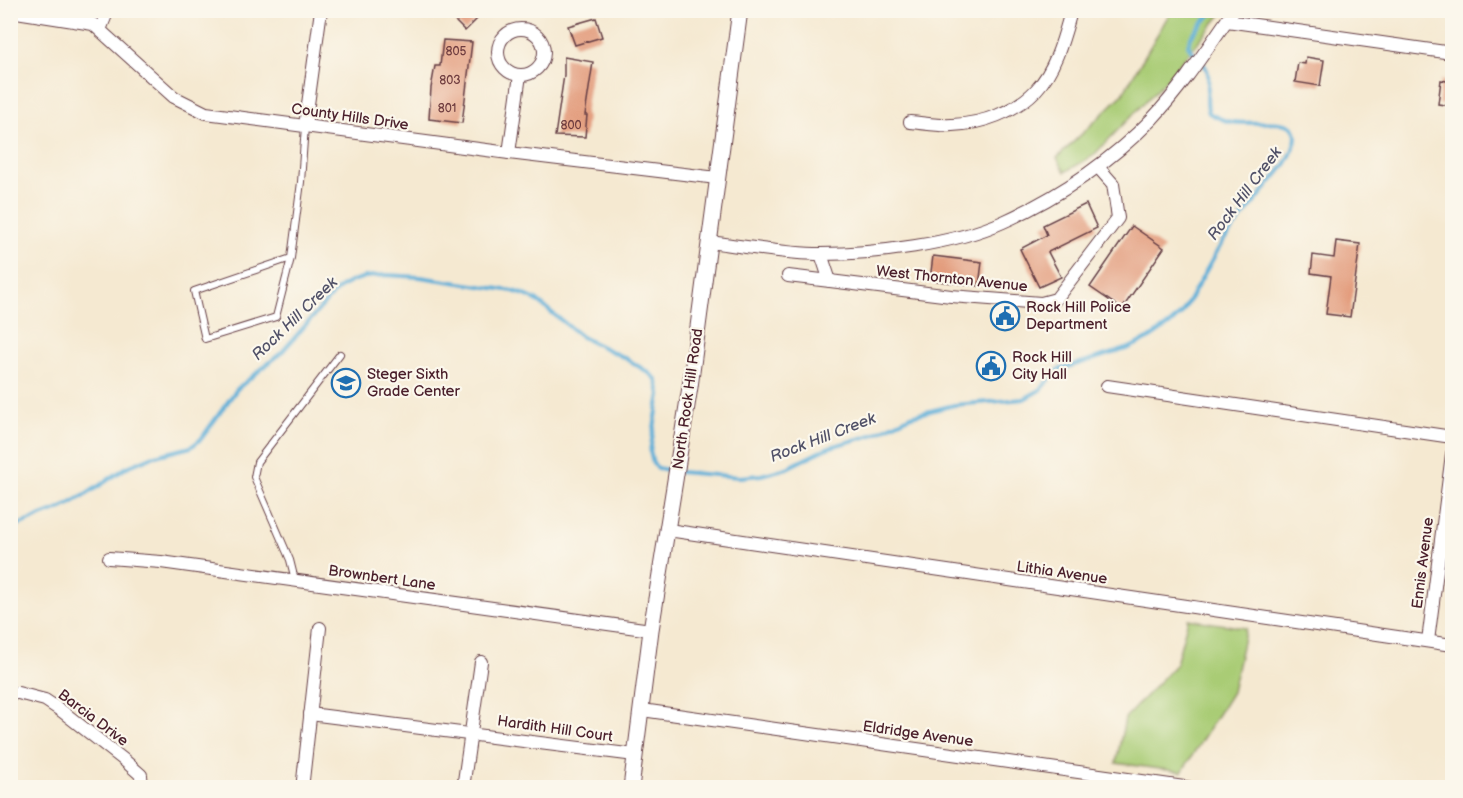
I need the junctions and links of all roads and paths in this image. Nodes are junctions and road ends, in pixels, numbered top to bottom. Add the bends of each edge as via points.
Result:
1 (108, 10) edge
2 (321, 10) edge
3 (740, 10) edge
4 (10, 11) edge
5 (1070, 12) edge
6 (1230, 16) edge
7 (100, 30) junction
8 (1452, 53) edge
9 (520, 75) dead end
10 (910, 122) dead end
11 (305, 126) junction
12 (509, 153) junction
13 (1098, 166) junction
14 (717, 178) junction
15 (708, 242) junction
16 (821, 254) junction
17 (291, 258) junction
18 (788, 276) dead end
19 (830, 281) junction
20 (340, 354) dead end
21 (1107, 386) dead end
22 (1452, 437) edge
23 (1452, 454) edge
24 (668, 530) junction
25 (109, 558) dead end
26 (295, 581) junction
27 (320, 628) dead end
28 (651, 630) junction
29 (1428, 641) junction
30 (1452, 645) edge
31 (481, 662) dead end
32 (10, 693) edge
33 (642, 710) junction
34 (310, 714) junction
35 (470, 733) junction
36 (635, 755) junction
37 (303, 780) dead end
38 (142, 788) edge
39 (463, 788) edge
40 (631, 788) edge
41 (1191, 788) edge

1 - 7 street
2 - 11 street
3 - 14 street, North Rock Hill Road
4 - 7 street, County Hills Drive via 93,24
5 - 10 street via 1061,47 1045,77 1036,90 1010,110 981,121 951,126
6 - 8 street
6 - 13 street via 1152,118
7 - 11 street, County Hills Drive via 174,97 206,112
9 - 12 street
11 - 12 street, County Hills Drive
11 - 17 lane
12 - 14 street, County Hills Drive
13 - 16 street via 1002,223 893,249
13 - 19 street, West Thornton Avenue via 1113,184 1118,218 1056,299 1041,303 951,296
14 - 15 street, North Rock Hill Road
15 - 16 street
15 - 24 street, North Rock Hill Road
16 - 19 street
17 - 17 lane via 194,291 205,339 276,317
18 - 19 street, West Thornton Avenue
20 - 26 lane via 257,462 255,470 254,477 290,560
21 - 22 street
23 - 29 street, Ennis Avenue
24 - 28 street, North Rock Hill Road
24 - 29 street, Lithia Avenue
25 - 26 street, Brownbert Lane
26 - 28 street, Brownbert Lane
27 - 34 street
28 - 33 street, North Rock Hill Road
29 - 30 street, Lithia Avenue
31 - 35 street
32 - 38 street, Barcia Drive via 45,700 63,712 141,776
33 - 36 street, North Rock Hill Road
33 - 41 street, Eldridge Avenue
34 - 35 street, Hardith Hill Court
34 - 37 street
35 - 36 street, Hardith Hill Court
35 - 39 street
36 - 40 street, North Rock Hill Road

